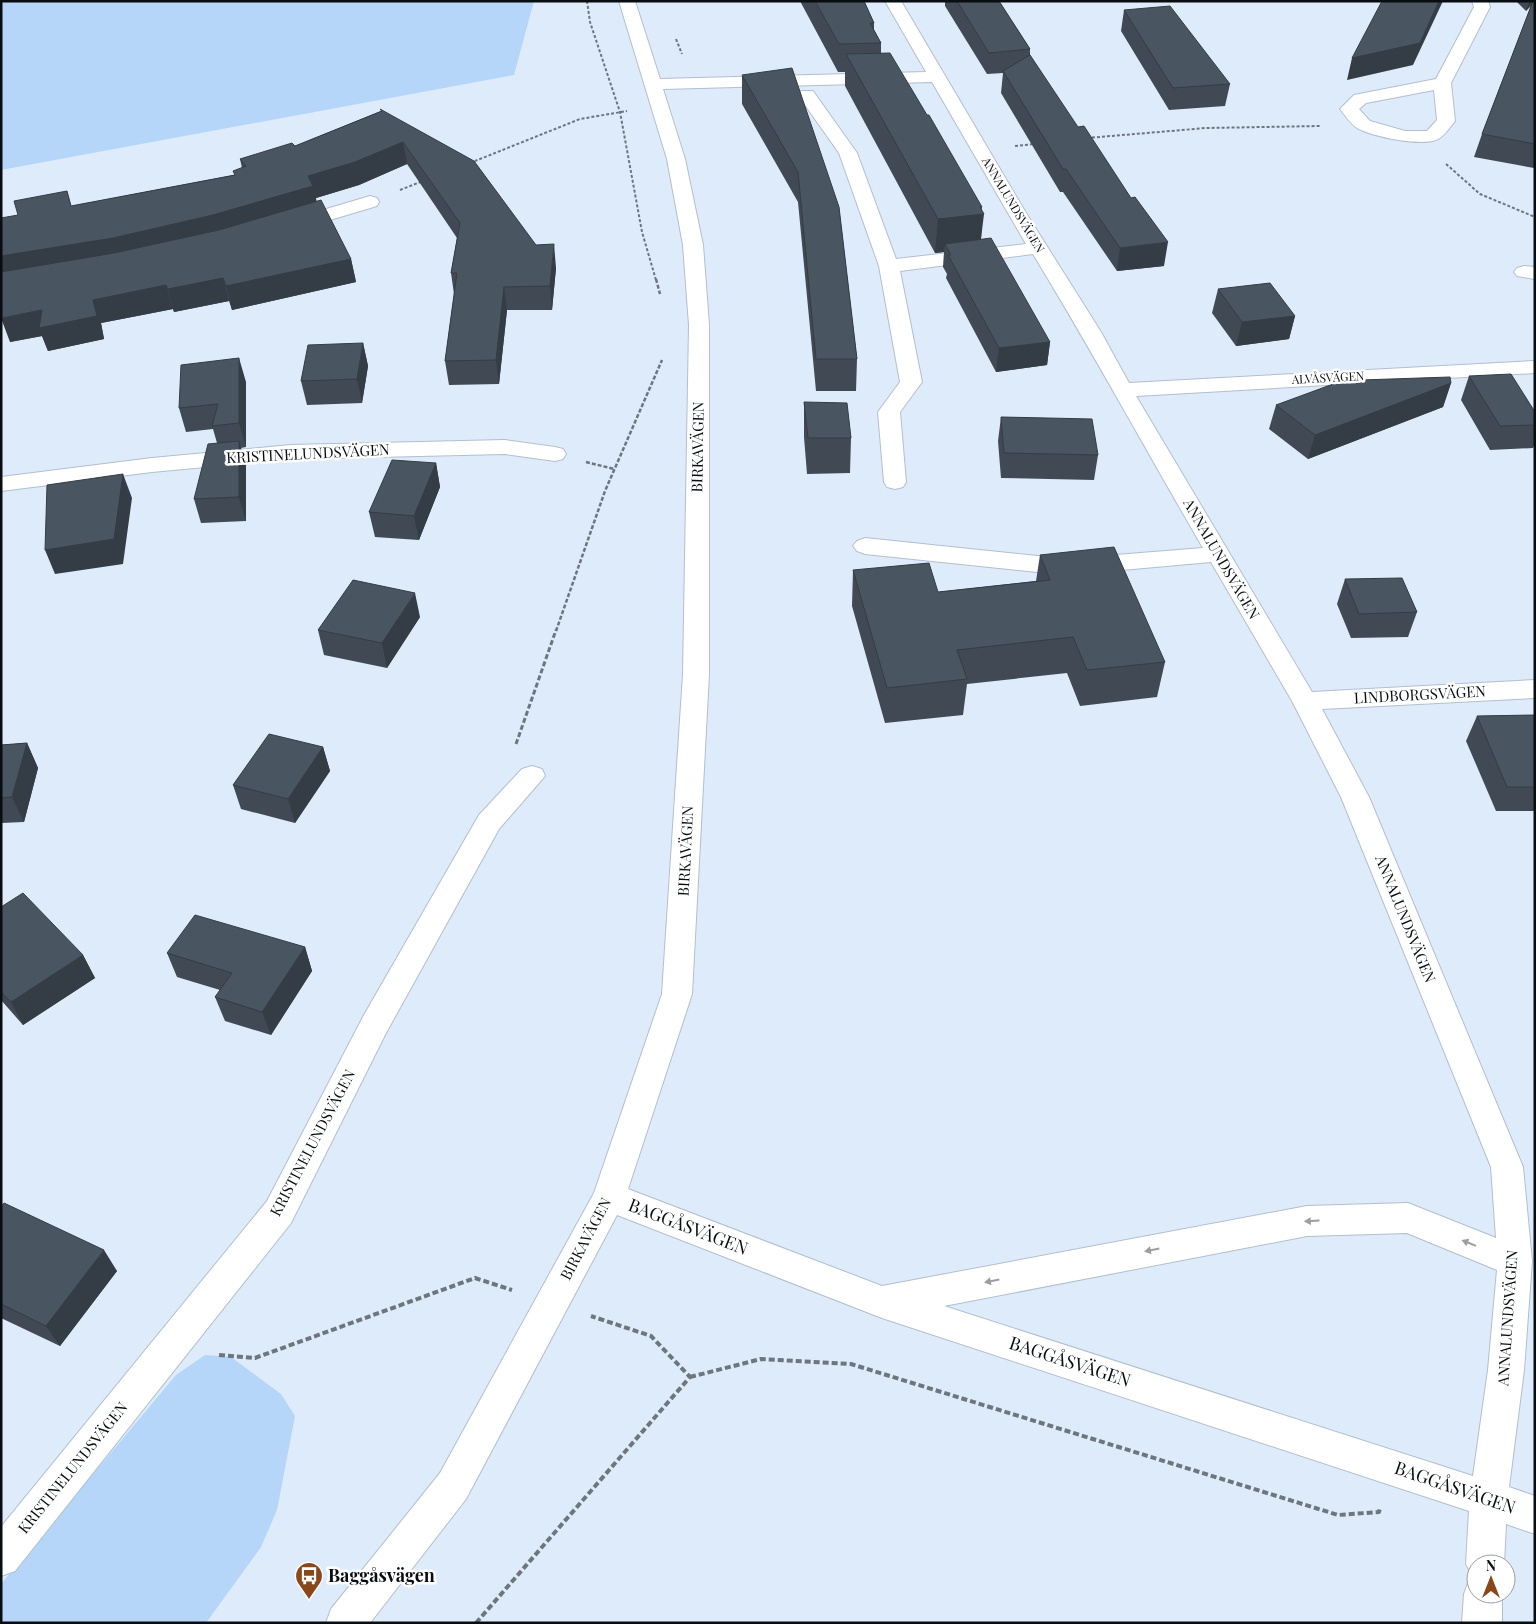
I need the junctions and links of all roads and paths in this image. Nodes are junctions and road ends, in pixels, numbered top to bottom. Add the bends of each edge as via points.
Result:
1 (587, 1) edge
2 (627, 1) edge
3 (893, 1) edge
4 (1480, 1) edge
5 (938, 77) junction
6 (1442, 83) junction
7 (654, 84) junction
8 (807, 95) dead end
9 (620, 112) junction
10 (1364, 125) junction
11 (1432, 136) junction
12 (1078, 139) edge
13 (1039, 143) edge
14 (980, 150) junction
15 (461, 166) edge
16 (425, 181) edge
17 (370, 202) joint
18 (1535, 217) edge
19 (280, 228) edge
20 (1038, 248) junction
21 (889, 266) junction
22 (662, 301) dead end
23 (665, 353) dead end
24 (1535, 367) edge
25 (1122, 390) junction
26 (555, 454) dead end
27 (895, 482) dead end
28 (1, 484) edge
29 (865, 546) dead end
30 (1218, 554) junction
31 (1535, 689) edge
32 (1305, 700) junction
33 (532, 776) joint
34 (609, 1197) junction
35 (1515, 1260) junction
36 (882, 1302) junction
37 (690, 1377) dead end
38 (1390, 1466) junction
39 (1489, 1498) junction
40 (1535, 1515) edge
41 (1486, 1554) edge
42 (1, 1557) edge
43 (1483, 1604) edge
44 (345, 1623) edge
45 (1482, 1623) edge

1 - 9 path via 590,22
2 - 7 street, BIRKAVÄGEN
3 - 5 street, ANNALUNDSVÄGEN
4 - 6 street via 1482,7
5 - 7 street
5 - 14 street, ANNALUNDSVÄGEN
6 - 10 street via 1360,99 1349,109
6 - 11 street via 1446,121
7 - 34 street, BIRKAVÄGEN via 676,159 693,245 700,325 696,674 677,994
8 - 21 street via 848,153
9 - 15 path via 580,119
9 - 22 path via 642,232
10 - 11 street via 1405,136
10 - 12 path via 1206,128
11 - 18 path via 1447,167 1480,194
13 - 14 path
14 - 20 street, ANNALUNDSVÄGEN
16 - 17 path
17 - 19 street
20 - 21 street
20 - 25 street, ANNALUNDSVÄGEN via 1091,332
21 - 27 street via 911,382 889,412
23 - 33 path via 604,491 515,748
24 - 25 street, ALVÅSVÄGEN
25 - 30 street, ANNALUNDSVÄGEN
26 - 28 street, KRISTINELUNDSVÄGEN via 505,446 291,452
29 - 30 street via 1066,567
30 - 32 street, ANNALUNDSVÄGEN
31 - 32 street, LINDBORGSVÄGEN
32 - 35 street, ANNALUNDSVÄGEN via 1355,797 1507,1167
33 - 42 street, KRISTINELUNDSVÄGEN via 489,822 375,1024 279,1212
34 - 36 street, BAGGÅSVÄGEN
34 - 44 street, BIRKAVÄGEN via 453,1486
35 -> 36 street via 1408,1218 1307,1221
35 - 39 street, ANNALUNDSVÄGEN via 1506,1370
36 - 38 street, BAGGÅSVÄGEN
37 - 38 path via 761,1359 851,1364 1338,1514 1379,1512
38 - 39 street, BAGGÅSVÄGEN
39 - 40 street, BAGGÅSVÄGEN
39 - 41 street, ANNALUNDSVÄGEN
43 - 45 street

